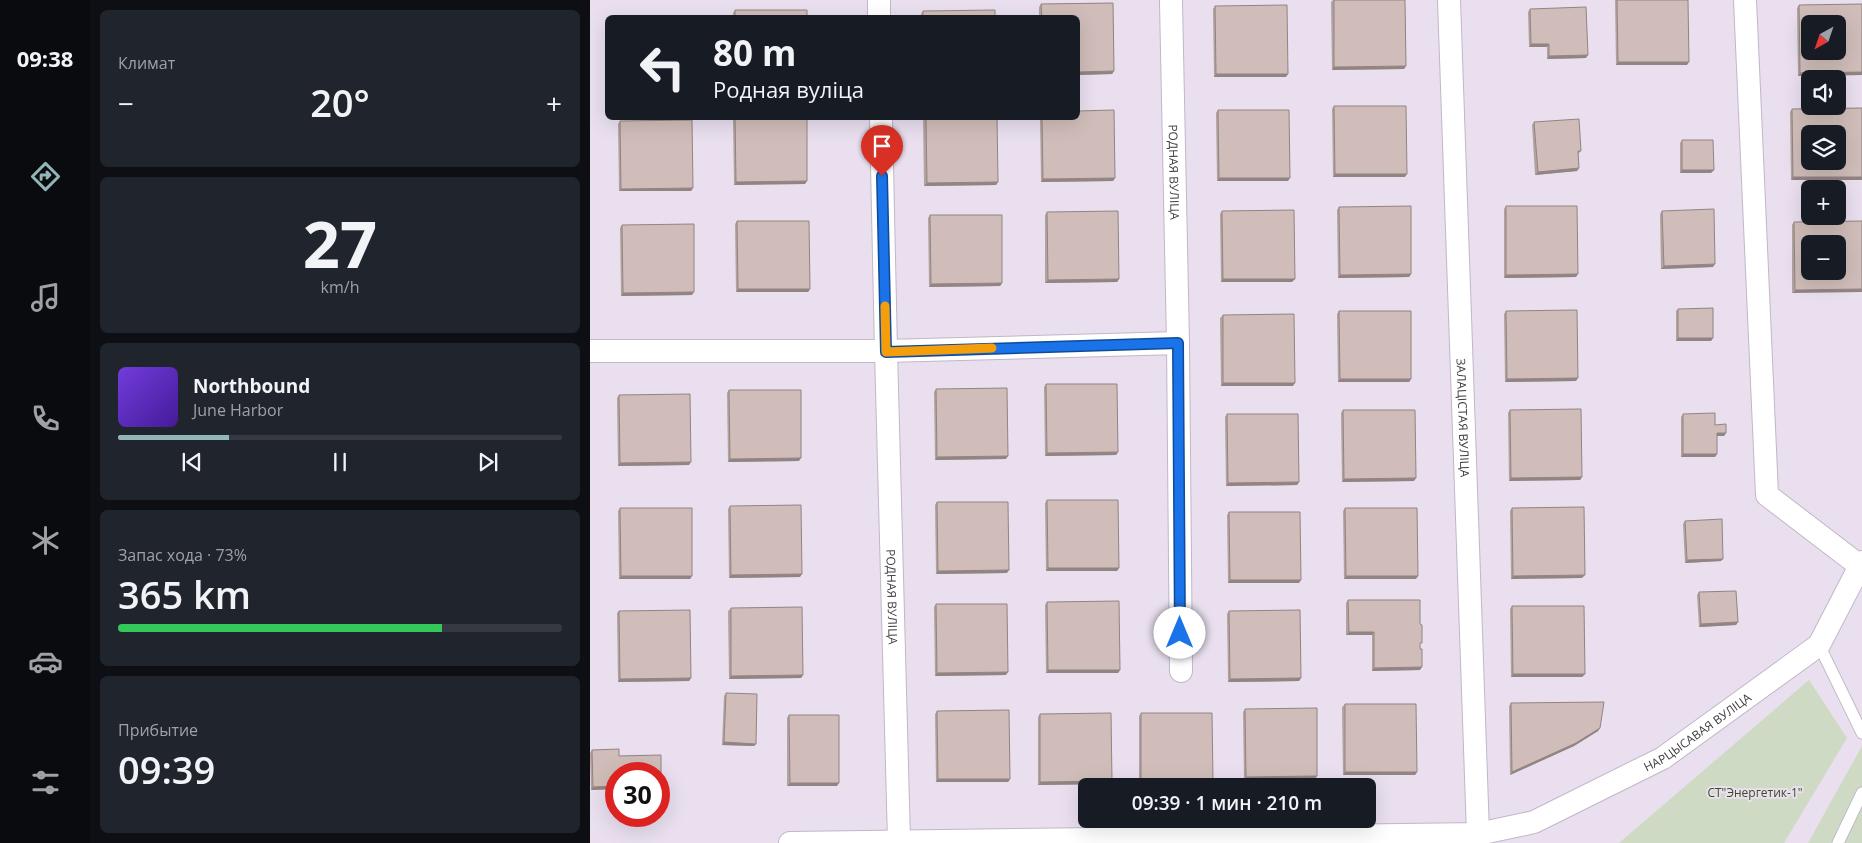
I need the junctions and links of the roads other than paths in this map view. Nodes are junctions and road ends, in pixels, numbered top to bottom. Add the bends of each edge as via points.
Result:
1 (879, 0) edge
2 (1449, 0) edge
3 (1745, 0) edge
4 (1171, 2) dead end
5 (879, 15) edge
6 (881, 120) edge
7 (1178, 343) junction
8 (590, 351) edge
9 (886, 352) junction
10 (1861, 564) edge
11 (1819, 645) junction
12 (1181, 672) dead end
13 (1862, 733) edge
14 (1862, 793) edge
15 (1478, 834) junction
16 (899, 841) junction
17 (790, 843) edge
18 (1838, 843) edge

1 - 5 street
2 - 15 street, ЗАЛАЦІСТАЯ ВУЛІЦА
3 - 10 street via 1767,495
4 - 7 street, РОДНАЯ ВУЛІЦА
6 - 9 street, РОДНАЯ ВУЛІЦА
7 - 9 street
7 - 12 street, РОДНАЯ ВУЛІЦА
8 - 9 street
9 - 16 street, РОДНАЯ ВУЛІЦА
10 - 11 street, НАРЦЫСАВАЯ ВУЛІЦА
11 - 13 lane
11 - 15 street, НАРЦЫСАВАЯ ВУЛІЦА via 1663,758 1534,822
14 - 18 lane
15 - 16 street, НАРЦЫСАВАЯ ВУЛІЦА
16 - 17 street, НАРЦЫСАВАЯ ВУЛІЦА

